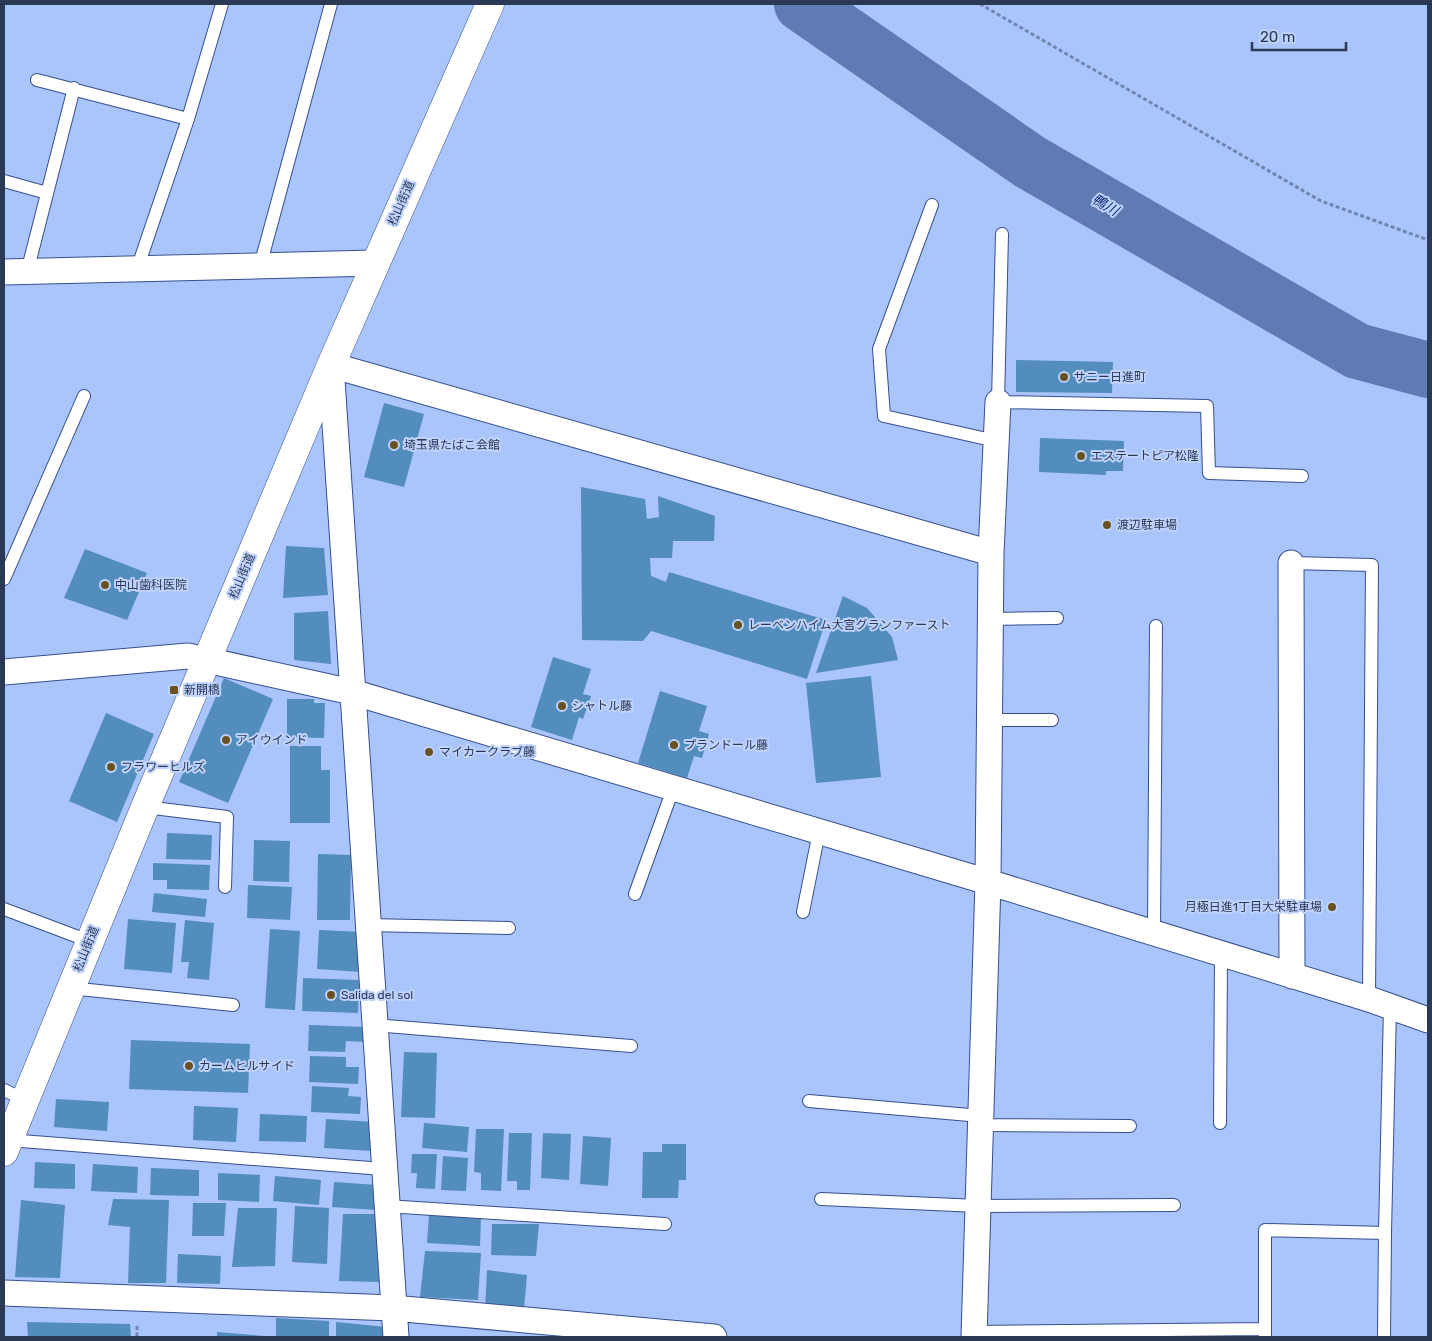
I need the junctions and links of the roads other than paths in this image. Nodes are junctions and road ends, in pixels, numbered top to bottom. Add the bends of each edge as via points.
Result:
1 (222, 4) edge
2 (331, 4) edge
3 (490, 4) edge
4 (37, 80) dead end
5 (74, 88) junction
6 (188, 119) junction
7 (4, 181) edge
8 (47, 193) junction
9 (932, 205) dead end
10 (1002, 234) dead end
11 (375, 263) junction
12 (260, 266) junction
13 (137, 269) junction
14 (15, 272) edge
15 (331, 365) junction
16 (84, 396) dead end
17 (998, 402) junction
18 (996, 441) junction
19 (1302, 476) dead end
20 (991, 552) junction
21 (1291, 563) joint
22 (4, 579) edge
23 (1057, 618) dead end
24 (990, 619) junction
25 (1156, 626) dead end
26 (206, 660) junction
27 (4, 672) edge
28 (352, 692) junction
29 (990, 720) junction
30 (1052, 720) dead end
31 (673, 789) junction
32 (145, 807) junction
33 (819, 832) junction
34 (988, 882) junction
35 (225, 887) dead end
36 (635, 894) dead end
37 (4, 909) edge
38 (803, 912) dead end
39 (368, 925) junction
40 (509, 928) dead end
41 (1154, 933) junction
42 (89, 941) junction
43 (1221, 954) junction
44 (1292, 976) junction
45 (70, 988) junction
46 (1379, 1003) junction
47 (233, 1005) dead end
48 (1428, 1020) edge
49 (374, 1025) junction
50 (631, 1046) dead end
51 (14, 1095) edge
52 (809, 1101) dead end
53 (981, 1121) junction
54 (1220, 1123) dead end
55 (1130, 1126) dead end
56 (6, 1146) edge
57 (383, 1169) junction
58 (821, 1199) dead end
59 (1174, 1205) dead end
60 (386, 1206) junction
61 (978, 1206) junction
62 (665, 1224) dead end
63 (1385, 1233) junction
64 (4, 1293) edge
65 (393, 1308) junction
66 (587, 1331) edge
67 (1265, 1333) edge
68 (974, 1335) edge
69 (396, 1337) edge
70 (714, 1337) edge
71 (1384, 1337) edge

1 - 6 lane
2 - 12 lane
3 - 11 main road, 松山街道
4 - 5 lane
5 - 6 lane
5 - 8 lane
6 - 13 lane
7 - 8 lane
8 - 14 lane
9 - 18 lane via 878,349 884,416
10 - 17 lane
11 - 12 street
11 - 15 main road, 松山街道
12 - 13 street
13 - 14 street
15 - 20 street
15 - 26 main road, 松山街道
15 - 28 street
16 - 22 lane
17 - 18 street
17 - 19 lane via 1207,406 1209,473
18 - 20 street
20 - 24 street
21 - 44 street
21 - 46 lane via 1372,565
23 - 24 lane
24 - 29 street
25 - 41 lane
26 - 27 street via 188,656
26 - 28 street
26 - 32 main road, 松山街道
28 - 31 street
28 - 39 street
29 - 30 lane
29 - 34 street
31 - 33 street
31 - 36 lane
32 - 35 lane via 227,817
32 - 42 main road, 松山街道
33 - 34 street
33 - 38 lane
34 - 41 street
34 - 53 street
37 - 42 lane
39 - 40 lane
39 - 49 street
41 - 43 street
42 - 45 main road, 松山街道
43 - 44 street
43 - 54 lane
44 - 46 street
45 - 47 lane
45 - 51 main road, 松山街道
46 - 48 street
46 - 63 lane
49 - 50 lane
49 - 57 street
51 - 56 main road, 松山街道
52 - 53 lane
53 - 55 lane
53 - 61 street
56 - 57 lane
57 - 60 street
58 - 61 lane
59 - 61 lane
60 - 62 lane
60 - 65 street
61 - 68 street
63 - 67 lane via 1265,1230
63 - 71 lane
64 - 65 street
65 - 66 street
65 - 69 street
66 - 70 street
67 - 68 lane

